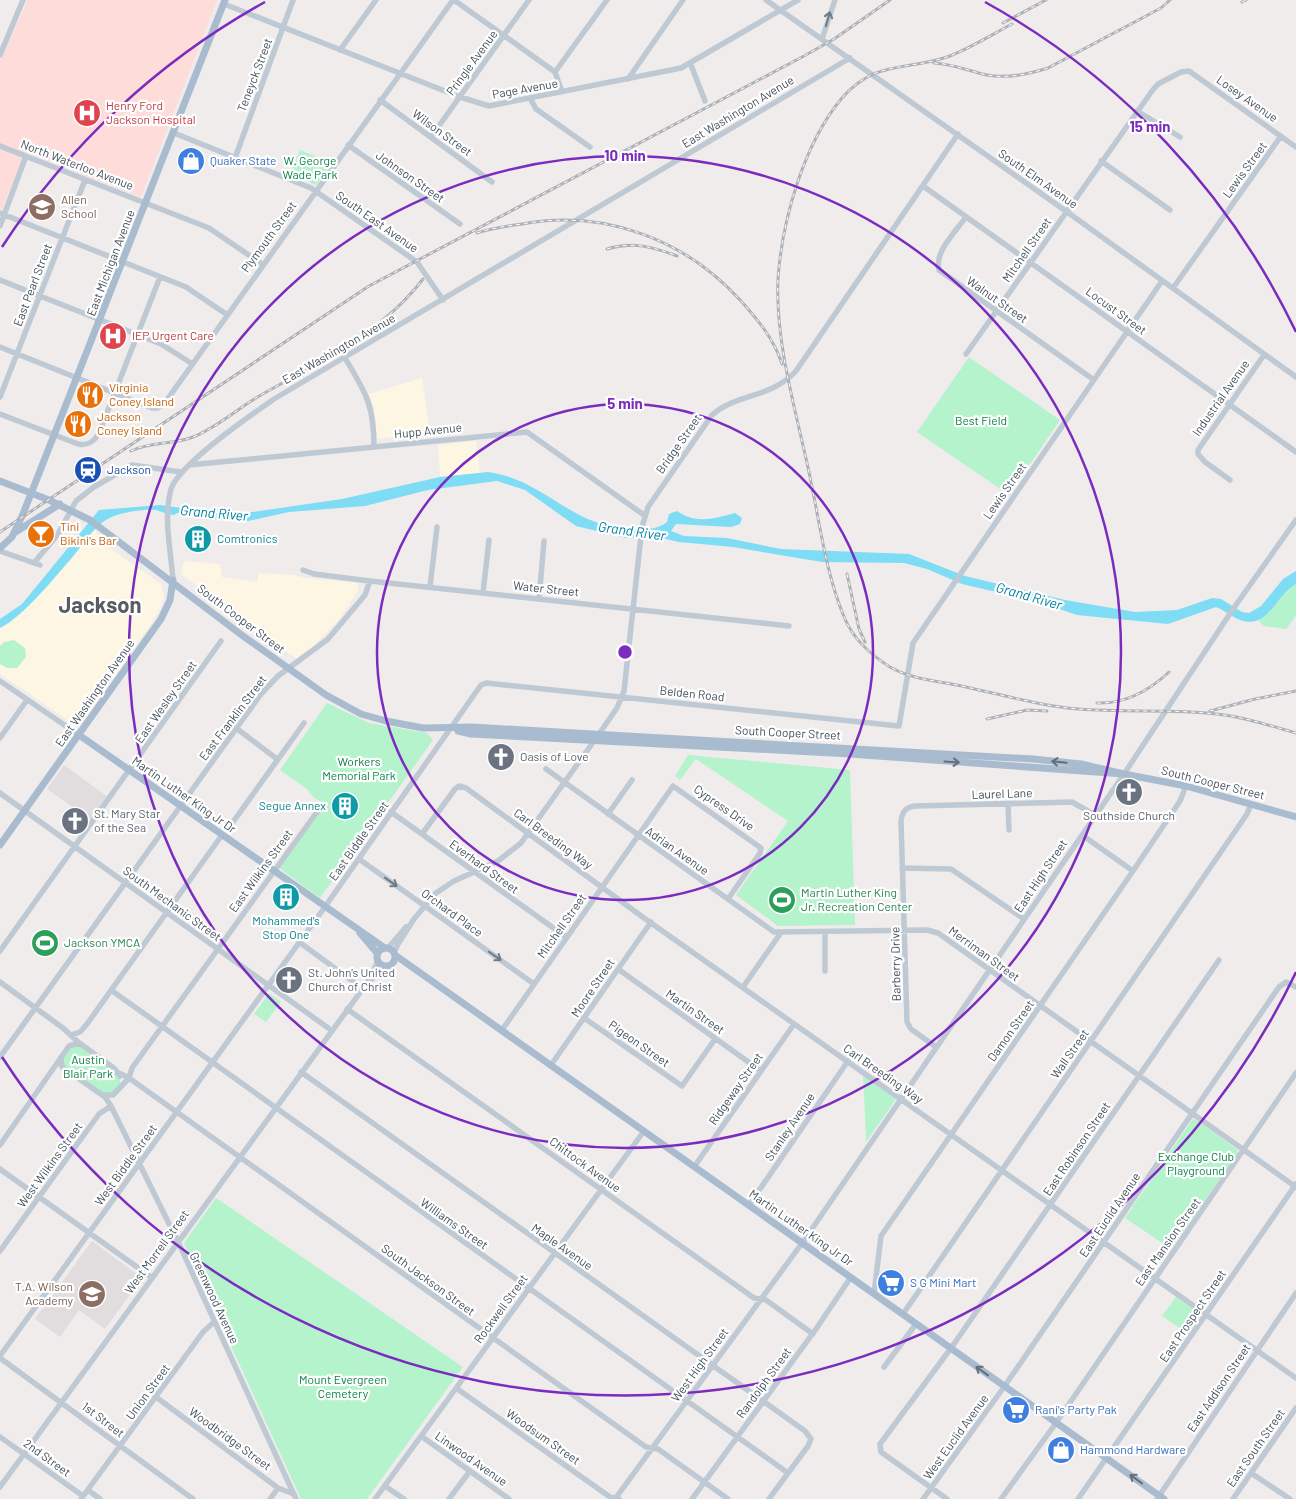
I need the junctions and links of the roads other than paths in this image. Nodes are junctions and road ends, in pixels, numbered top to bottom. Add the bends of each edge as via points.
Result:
1 (23, 0) edge
2 (293, 0) edge
3 (376, 0) edge
4 (453, 0) edge
5 (529, 0) edge
6 (607, 0) edge
7 (683, 0) edge
8 (766, 0) edge
9 (798, 0) edge
10 (835, 0) edge
11 (225, 2) edge
12 (781, 10) junction
13 (284, 27) junction
14 (503, 36) junction
15 (822, 38) junction
16 (1, 48) edge
17 (340, 50) junction
18 (0, 55) edge
19 (850, 58) junction
20 (691, 65) junction
21 (1185, 71) joint
22 (555, 72) junction
23 (400, 73) junction
24 (628, 79) junction
25 (562, 92) junction
26 (460, 97) junction
27 (530, 98) junction
28 (380, 100) junction
29 (705, 101) dead end
30 (1137, 111) junction
31 (174, 133) junction
32 (958, 134) junction
33 (1281, 136) junction
34 (431, 137) junction
35 (1180, 137) dead end
36 (348, 145) junction
37 (0, 146) edge
38 (590, 147) dead end
39 (1296, 147) edge
40 (26, 156) junction
41 (235, 158) junction
42 (1101, 161) junction
43 (85, 180) junction
44 (492, 182) dead end
45 (923, 186) junction
46 (315, 191) junction
47 (146, 203) junction
48 (1170, 210) dead end
49 (1066, 211) junction
50 (2, 214) edge
51 (966, 217) junction
52 (460, 224) dead end
53 (0, 226) edge
54 (62, 238) junction
55 (123, 262) junction
56 (1031, 262) junction
57 (262, 264) junction
58 (160, 277) junction
59 (0, 280) edge
60 (1162, 281) junction
61 (1173, 288) junction
62 (40, 296) junction
63 (443, 300) junction
64 (996, 311) junction
65 (226, 314) junction
66 (101, 320) junction
67 (1127, 331) junction
68 (138, 335) junction
69 (0, 347) edge
70 (17, 354) junction
71 (966, 354) dead end
72 (1264, 355) junction
73 (345, 358) junction
74 (191, 363) junction
75 (1296, 377) edge
76 (78, 378) junction
77 (1094, 380) junction
78 (116, 392) junction
79 (0, 397) edge
80 (1229, 404) junction
81 (0, 414) edge
82 (55, 436) junction
83 (374, 447) junction
84 (1296, 452) edge
85 (189, 465) junction
86 (181, 472) junction
87 (1230, 480) dead end
88 (0, 481) edge
89 (32, 493) junction
90 (60, 504) junction
91 (72, 510) junction
92 (644, 515) junction
93 (1296, 520) edge
94 (436, 527) dead end
95 (14, 533) junction
96 (489, 540) dead end
97 (544, 541) dead end
98 (0, 549) edge
99 (34, 563) junction
100 (40, 565) dead end
101 (303, 570) dead end
102 (172, 580) junction
103 (370, 581) junction
104 (430, 587) junction
105 (483, 593) junction
106 (538, 598) junction
107 (634, 609) junction
108 (788, 626) dead end
109 (222, 641) dead end
110 (289, 669) junction
111 (0, 680) edge
112 (484, 683) joint
113 (623, 697) junction
114 (27, 700) junction
115 (304, 723) dead end
116 (898, 726) joint
117 (236, 728) junction
118 (450, 729) junction
119 (599, 734) junction
120 (78, 735) junction
121 (0, 738) edge
122 (594, 741) junction
123 (277, 759) junction
124 (546, 770) dead end
125 (130, 771) junction
126 (1124, 774) junction
127 (632, 780) dead end
128 (564, 783) junction
129 (674, 786) joint
130 (1186, 786) junction
131 (0, 794) edge
132 (1008, 804) junction
133 (1251, 804) junction
134 (322, 805) dead end
135 (180, 806) junction
136 (906, 809) joint
137 (24, 812) junction
138 (391, 812) junction
139 (608, 814) junction
140 (1095, 815) junction
141 (1296, 817) edge
142 (228, 829) dead end
143 (1009, 830) dead end
144 (422, 834) junction
145 (528, 834) junction
146 (1082, 834) junction
147 (638, 835) junction
148 (222, 836) junction
149 (0, 845) edge
150 (75, 848) junction
151 (359, 859) junction
152 (902, 868) junction
153 (274, 871) junction
154 (1133, 871) junction
155 (474, 872) junction
156 (125, 883) junction
157 (602, 886) junction
158 (728, 899) junction
159 (424, 906) junction
160 (325, 907) junction
161 (166, 912) junction
162 (1024, 919) junction
163 (651, 922) junction
164 (355, 927) junction
165 (905, 930) junction
166 (825, 932) junction
167 (780, 934) junction
168 (566, 937) junction
169 (299, 942) junction
170 (216, 949) junction
171 (0, 951) edge
172 (391, 951) junction
173 (1220, 960) dead end
174 (382, 961) junction
175 (618, 969) junction
176 (989, 970) junction
177 (824, 971) dead end
178 (425, 976) junction
179 (0, 982) edge
180 (534, 984) junction
181 (365, 985) junction
182 (268, 986) junction
183 (743, 987) junction
184 (1296, 987) edge
185 (111, 990) junction
186 (1040, 1006) junction
187 (36, 1008) junction
188 (348, 1008) junction
189 (584, 1018) junction
190 (794, 1024) junction
191 (161, 1026) junction
192 (332, 1030) junction
193 (502, 1030) junction
194 (71, 1035) junction
195 (715, 1039) junction
196 (1091, 1042) junction
197 (81, 1044) junction
198 (70, 1046) junction
199 (936, 1047) junction
200 (0, 1057) edge
201 (61, 1058) junction
202 (848, 1061) junction
203 (212, 1063) junction
204 (551, 1065) junction
205 (62, 1066) junction
206 (54, 1068) junction
207 (761, 1071) junction
208 (301, 1072) junction
209 (1296, 1073) edge
210 (119, 1074) junction
211 (1139, 1075) junction
212 (129, 1078) junction
213 (119, 1087) junction
214 (114, 1093) junction
215 (102, 1095) junction
216 (901, 1098) junction
217 (111, 1106) junction
218 (274, 1108) junction
219 (177, 1112) junction
220 (1192, 1114) junction
221 (644, 1131) junction
222 (952, 1134) junction
223 (0, 1145) edge
224 (1244, 1150) junction
225 (239, 1157) junction
226 (140, 1164) junction
227 (694, 1167) junction
228 (0, 1169) edge
229 (1002, 1170) junction
230 (1295, 1186) edge
231 (602, 1190) junction
232 (39, 1197) junction
233 (1052, 1204) junction
234 (749, 1205) junction
235 (90, 1233) junction
236 (177, 1242) junction
237 (1104, 1242) junction
238 (802, 1243) junction
239 (0, 1251) edge
240 (554, 1254) junction
241 (151, 1277) junction
242 (851, 1277) junction
243 (1155, 1278) junction
244 (528, 1289) junction
245 (1296, 1293) edge
246 (874, 1294) junction
247 (760, 1300) junction
248 (903, 1314) junction
249 (1206, 1314) junction
250 (214, 1322) junction
251 (916, 1324) junction
252 (813, 1334) junction
253 (492, 1338) junction
254 (951, 1349) junction
255 (1256, 1350) junction
256 (0, 1357) edge
257 (712, 1366) junction
258 (884, 1367) dead end
259 (1296, 1378) edge
260 (1004, 1387) junction
261 (456, 1388) junction
262 (156, 1397) junction
263 (60, 1401) junction
264 (686, 1401) junction
265 (763, 1401) junction
266 (1296, 1408) edge
267 (1056, 1423) junction
268 (421, 1436) junction
269 (0, 1437) edge
270 (737, 1438) junction
271 (120, 1446) junction
272 (652, 1449) junction
273 (23, 1453) junction
274 (1108, 1459) junction
275 (470, 1471) junction
276 (788, 1473) junction
277 (1251, 1473) junction
278 (704, 1482) junction
279 (385, 1486) junction
280 (0, 1487) edge
281 (278, 1488) junction
282 (931, 1488) junction
283 (88, 1490) junction
284 (295, 1496) edge
285 (82, 1498) edge
286 (1160, 1498) edge
287 (100, 1499) edge
288 (193, 1499) edge
289 (270, 1499) edge
290 (375, 1499) edge
291 (404, 1499) edge
292 (449, 1499) edge
293 (509, 1499) edge
294 (617, 1499) edge
295 (692, 1499) edge
296 (728, 1499) edge
297 (769, 1499) edge
298 (923, 1499) edge
299 (947, 1499) edge
300 (1001, 1499) edge
301 (1078, 1499) edge
302 (1233, 1499) edge
303 (1290, 1499) edge

1 - 16 street
2 - 13 street, Teneyck Street
3 - 17 street
4 - 14 street
4 - 23 street, Plymouth Street
5 - 14 street, Pringle Avenue
6 - 22 street
7 - 24 street
8 - 12 street, South Elm Avenue
9 - 12 street, Page Avenue
15 -> 10 street
11 - 13 street, Page Avenue
11 - 31 main road, East Michigan Avenue
12 - 15 street, South Elm Avenue
12 - 20 street, Page Avenue
13 - 17 street, Page Avenue
13 - 41 street, Teneyck Street
14 - 22 street
14 - 26 street, Pringle Avenue
15 - 19 street, South Elm Avenue
16 - 18 street
17 - 23 street, Page Avenue
19 - 32 street, South Elm Avenue
19 - 63 street, East Washington Avenue
20 - 24 street, Page Avenue
20 - 29 street
21 - 30 street, Mitchell Street via 1158,84
21 - 33 street, Losey Avenue
22 - 25 street
23 - 26 street, Page Avenue
23 - 28 street, Plymouth Street
24 - 25 street, Page Avenue
25 - 27 street, Page Avenue
26 - 27 street, Page Avenue via 489,106
26 - 34 street, Pringle Avenue
27 - 38 street via 536,109
28 - 34 street, Wilson Street
28 - 36 street, Plymouth Street
30 - 35 street
30 - 42 street, Mitchell Street
31 - 41 street, South East Avenue
31 - 47 main road, East Michigan Avenue
32 - 45 street, Bridge Street
32 - 49 street, South Elm Avenue
33 - 39 street, Losey Avenue
33 - 61 street, Lewis Street
34 - 44 street, Wilson Street
36 - 46 street, Plymouth Street
36 - 52 street, Johnson Street
37 - 40 street, North Waterloo Avenue
40 - 43 street, North Waterloo Avenue
40 - 50 street
41 - 46 street, South East Avenue
42 - 48 street
42 - 49 street, Mitchell Street
43 - 47 street, North Waterloo Avenue
43 - 54 street, East Pearl Street
45 - 51 street, Locust Street
45 - 92 street, Bridge Street via 796,371 775,388 725,406 712,415
46 - 57 street, Plymouth Street
46 - 63 street, South East Avenue via 417,262
47 - 55 main road, East Michigan Avenue
47 - 57 street, North Waterloo Avenue via 215,231
49 - 56 street, Mitchell Street
49 - 60 street, South Elm Avenue
50 - 53 street
50 - 54 street
51 - 56 street, Locust Street
51 - 64 street, Walnut Street via 942,251 939,270
54 - 55 street
54 - 62 street, East Pearl Street
55 - 58 street
55 - 66 main road, East Michigan Avenue
56 - 64 street, Mitchell Street
56 - 67 street, Locust Street
57 - 65 street, Plymouth Street
58 - 65 street via 195,291
58 - 68 street
59 - 62 street
60 - 61 street, South Elm Avenue
60 - 67 street, Lewis Street
61 - 72 street, South Elm Avenue
62 - 66 street
62 - 70 street, East Pearl Street
63 - 73 street, East Washington Avenue
64 - 71 street, Mitchell Street
64 - 77 street, Walnut Street
65 - 74 street, Plymouth Street
66 - 68 street
66 - 76 main road, East Michigan Avenue
67 - 77 street, Lewis Street
67 - 80 street, Locust Street
68 - 74 street via 172,350
68 - 78 street
69 - 70 street
70 - 76 street
70 - 79 street, East Pearl Street
72 - 75 street, South Elm Avenue
72 - 80 street, Industrial Avenue
73 - 83 street via 371,405
73 - 85 street, East Washington Avenue via 266,405
74 - 78 street, Plymouth Street via 164,404 157,408
76 - 78 street
76 - 82 main road, East Michigan Avenue
77 - 116 street, Lewis Street via 911,649
78 - 82 street via 99,433 89,444 78,444
80 - 84 street, Locust Street
80 - 87 street, Industrial Avenue via 1202,442 1198,454
81 - 82 street
82 - 89 main road, East Michigan Avenue
83 - 85 street, Hupp Avenue
83 - 92 street, Hupp Avenue via 530,433
85 - 86 street, East Washington Avenue
86 - 91 street via 132,465 83,495
86 - 102 street, East Washington Avenue via 172,485 169,503
88 - 89 main road, South Cooper Street
89 - 90 main road, South Cooper Street
89 - 95 main road, East Michigan Avenue
90 - 91 main road, South Cooper Street
90 - 95 main road
91 - 99 street via 58,534
91 - 102 main road, South Cooper Street
92 - 107 street, Bridge Street
93 - 126 street, East High Street
94 - 104 street
95 - 98 main road
96 - 105 street
97 - 106 street
98 - 99 street
99 - 100 street
101 - 103 street, Water Street
102 - 110 main road, South Cooper Street
102 - 120 main road, East Washington Avenue via 172,594 163,616
103 - 104 street, Water Street
103 - 110 street, East Franklin Street via 367,592 332,635
104 - 105 street, Water Street
105 - 106 street, Water Street
106 - 107 street, Water Street
107 - 108 street, Water Street
107 - 113 street, Bridge Street
109 - 125 street, East Wesley Street
110 - 117 street, East Franklin Street via 264,690
110 - 118 main road, South Cooper Street via 361,714 405,726
111 - 114 street, Martin Luther King Jr Dr
112 - 113 street, Belden Road
112 - 118 street, East Biddle Street
113 - 116 street, Belden Road
113 - 119 street, Bridge Street
114 - 120 street, Martin Luther King Jr Dr
114 - 121 street
115 - 123 street
117 - 123 street
117 - 135 street, East Franklin Street
118 - 119 main road, South Cooper Street via 472,727
118 - 122 main road, South Cooper Street via 471,734
118 - 138 street, East Biddle Street
119 - 122 main road
126 -> 119 main road, South Cooper Street via 1081,764 1033,759
120 - 125 main road, Martin Luther King Jr Dr
120 - 137 main road, East Washington Avenue
122 -> 126 main road, South Cooper Street via 850,754
122 - 128 street
123 - 142 street
124 - 128 street, Adrian Avenue
125 - 135 main road, Martin Luther King Jr Dr
125 - 150 street, East Wesley Street
126 - 130 main road, South Cooper Street
126 - 140 street, East High Street
127 - 139 street
128 - 139 street, Adrian Avenue
128 - 145 street
129 - 147 street, Mitchell Street
129 - 158 street, Cypress Drive via 761,849
130 - 133 main road, South Cooper Street
130 - 154 street, Damon Street via 1180,801
131 - 137 street, South Mechanic Street
132 - 136 street, Laurel Lane via 914,806
132 - 140 street, Laurel Lane via 1072,802
132 - 143 street
133 - 141 main road, South Cooper Street
133 - 196 street, Wall Street
134 - 153 street, East Wilkins Street
135 - 148 main road, Martin Luther King Jr Dr
135 - 156 street, East Franklin Street
136 - 152 street, Barberry Drive via 901,821
137 - 149 main road, East Washington Avenue
137 - 150 street, South Mechanic Street
138 - 144 street, Everhard Street
138 - 151 street, East Biddle Street
139 - 147 street, Adrian Avenue
140 - 146 street, East High Street
144 - 145 street, Carl Breeding Way via 459,786
144 - 155 street, Everhard Street
145 - 155 street via 507,855
145 - 157 street, Carl Breeding Way
146 - 154 street
146 - 162 street, East High Street
147 - 157 street, Mitchell Street
147 - 158 street, Adrian Avenue
148 - 153 main road, Martin Luther King Jr Dr
148 - 161 street
150 - 156 street, South Mechanic Street
150 - 171 street, East Wesley Street
151 -> 159 street, Orchard Place
151 - 160 street, East Biddle Street
152 - 162 street via 951,869
152 - 165 street, Barberry Drive
153 - 160 main road, Martin Luther King Jr Dr
153 - 170 street, East Wilkins Street
154 - 186 street, Damon Street
155 - 159 street via 441,889
155 - 168 street, Everhard Street
156 - 161 street, South Mechanic Street
156 - 187 street, East Franklin Street
157 - 163 street, Carl Breeding Way
157 - 168 street, Mitchell Street
158 - 167 street, Adrian Avenue
159 - 172 street
159 -> 180 street, Orchard Place
160 - 164 main road, Martin Luther King Jr Dr
160 - 169 street, East Biddle Street
161 - 170 street, South Mechanic Street
161 - 185 street
162 - 176 street, East High Street
163 - 175 street, Moore Street
163 - 183 street, Carl Breeding Way
164 - 172 main road, Martin Luther King Jr Dr
164 - 174 main road, Martin Luther King Jr Dr
165 - 166 street, Merriman Street
165 - 176 street, Merriman Street via 938,933
165 - 199 street, Barberry Drive via 907,1022 911,1029
166 - 167 street, Merriman Street
166 - 177 street
167 - 183 street
168 - 180 street, Mitchell Street
169 - 181 street
169 - 182 street, East Biddle Street
170 - 182 street, South Mechanic Street
170 - 191 street
172 - 174 main road
172 - 174 main road
172 - 178 main road, Martin Luther King Jr Dr
173 - 211 street, East Robinson Street
174 - 178 main road, Martin Luther King Jr Dr via 400,964
174 - 181 street, West Morrell Street
175 - 189 street, Moore Street
175 - 195 street, Martin Street
176 - 186 street, Merriman Street
176 - 199 street, East High Street
178 - 193 main road, Martin Luther King Jr Dr
179 - 187 street, South Jackson Street
180 - 193 street, Mitchell Street
181 - 188 street, West Morrell Street
182 - 192 street, South Mechanic Street
182 - 203 street, West Biddle Street
183 - 190 street, Carl Breeding Way
184 - 220 street, East Euclid Avenue via 1286,982 1275,993
185 - 191 street, Williams Street
185 - 194 street via 84,1028
186 - 196 street, Merriman Street
186 - 222 street, Damon Street
187 - 194 street, South Jackson Street
187 - 200 street, East Franklin Street
188 - 192 street, West Morrell Street
188 - 231 street, Chittock Avenue
189 - 195 street, Pigeon Street via 682,1086
189 - 204 street, Moore Street
190 - 202 street, Carl Breeding Way
190 - 207 street, Ridgeway Street
191 - 203 street, Williams Street
191 - 212 street via 132,1068
192 - 208 street, West Morrell Street
193 - 204 main road, Martin Luther King Jr Dr
194 - 197 street, South Jackson Street
194 - 198 street
195 - 207 street, Martin Street
196 - 211 street, Merriman Street
196 - 229 street, Wall Street
197 - 198 street
197 - 210 street, South Jackson Street
198 - 201 street
199 - 216 street, East High Street
201 - 205 street
201 - 206 street
202 - 216 street, Carl Breeding Way
202 - 234 street, Stanley Avenue
203 - 218 street, Williams Street
203 - 219 street, West Biddle Street
204 - 221 main road, Martin Luther King Jr Dr
205 - 206 street
205 - 215 street, Greenwood Avenue
206 - 223 street
207 - 227 street, Ridgeway Street
208 - 218 street, West Morrell Street
208 - 240 street, Maple Avenue
209 - 224 street, East Mansion Street
210 - 212 street, South Jackson Street
210 - 213 street
211 - 220 street, Merriman Street
211 - 233 street, East Robinson Street
212 - 213 street
212 - 219 street, South Jackson Street
213 - 214 street
214 - 215 street
214 - 217 street
215 - 217 street, Greenwood Avenue
216 - 222 street, Carl Breeding Way
216 - 238 street, East High Street
217 - 226 street, Greenwood Avenue
217 - 232 street, West Wilkins Street via 99,1114
218 - 225 street, West Morrell Street
218 - 244 street, Williams Street
219 - 225 street, South Jackson Street
219 - 226 street, West Biddle Street
220 - 224 street, Merriman Street
220 - 237 street, East Euclid Avenue
221 - 227 main road, Martin Luther King Jr Dr
221 - 231 street, Rockwell Street
222 - 229 street, Carl Breeding Way
222 - 246 street, Damon Street via 881,1236
224 - 230 street, Merriman Street
224 - 243 street, East Mansion Street
225 - 236 street, West Morrell Street
225 - 253 street, South Jackson Street
226 - 235 street, West Biddle Street
226 - 236 street, Greenwood Avenue
227 - 234 main road, Martin Luther King Jr Dr
228 - 232 street
229 - 233 street, Carl Breeding Way
229 - 248 street, Wall Street
230 - 249 street, East Prospect Street
231 - 240 street, Rockwell Street
231 - 247 street, Chittock Avenue
232 - 235 street
232 - 239 street, West Wilkins Street
233 - 237 street, Carl Breeding Way
233 - 254 street, East Robinson Street
234 - 238 main road, Martin Luther King Jr Dr
235 - 241 street
235 - 256 street, West Biddle Street
236 - 241 street, West Morrell Street
236 - 250 street, Greenwood Avenue
237 - 243 street, Carl Breeding Way
237 - 260 street, East Euclid Avenue
238 - 242 main road, Martin Luther King Jr Dr
238 - 247 street, West High Street
240 - 244 street, Rockwell Street
240 - 257 street, Maple Avenue
241 - 263 street, West Morrell Street
242 - 246 main road, Martin Luther King Jr Dr
242 - 252 street, Randolph Street
243 - 249 street, Carl Breeding Way
243 - 267 street, East Mansion Street
244 - 253 street, Rockwell Street
244 - 264 street, Williams Street
245 - 255 street, East Addison Street
246 - 248 main road, Martin Luther King Jr Dr
247 - 252 street, Chittock Avenue via 766,1300
247 - 257 street, West High Street
248 - 251 main road, Martin Luther King Jr Dr
249 - 255 street, Carl Breeding Way
249 - 274 street, East Prospect Street
250 - 262 street, Union Street via 203,1332
250 - 284 street, Greenwood Avenue
251 - 254 main road, Martin Luther King Jr Dr
251 - 258 street
252 - 265 street, Randolph Street
253 - 261 street, Rockwell Street
253 - 272 street, South Jackson Street
260 -> 254 main road, Martin Luther King Jr Dr
254 - 282 street, East Robinson Street via 879,1449
255 - 259 street, Carl Breeding Way
255 - 286 street, East Addison Street
256 - 263 street, 1st Street
257 - 264 street, West High Street
257 - 265 street, Maple Avenue
260 - 267 main road, Martin Luther King Jr Dr
260 - 282 street, West Euclid Avenue
261 - 268 street, Rockwell Street
261 - 294 street, Woodsum Street
262 - 271 street, Union Street
262 - 281 street, Woodbridge Street
263 - 271 street, 1st Street
263 - 273 street, West Morrell Street
264 - 270 street, Williams Street
264 - 272 street, West High Street
265 - 270 street, Randolph Street
265 - 276 street, Maple Avenue via 805,1431 811,1439
266 - 277 street, East South Street
267 - 274 main road, Martin Luther King Jr Dr
267 - 300 street, East Mansion Street
268 - 275 street, Linwood Avenue
268 - 279 street, Rockwell Street
269 - 273 street, 2nd Street
270 - 276 street, Williams Street
270 - 278 street, Randolph Street
271 - 283 street, Union Street
271 - 288 street, 1st Street
272 - 278 street, South Jackson Street via 658,1449
272 - 294 street, West High Street
273 - 280 street, West Morrell Street
273 - 285 street, 2nd Street
286 -> 274 main road, Martin Luther King Jr Dr
274 - 301 street, East Prospect Street
275 - 292 street
275 - 293 street, Linwood Avenue
276 - 297 street
277 - 302 street, East South Street
277 - 303 street
278 - 295 street, Randolph Street
278 - 296 street, South Jackson Street
279 - 290 street, Rockwell Street
279 - 291 street
281 - 284 street, Woodbridge Street
281 - 289 street
282 - 298 street, West Euclid Avenue
282 - 299 street
283 - 285 street, Union Street
283 - 287 street

